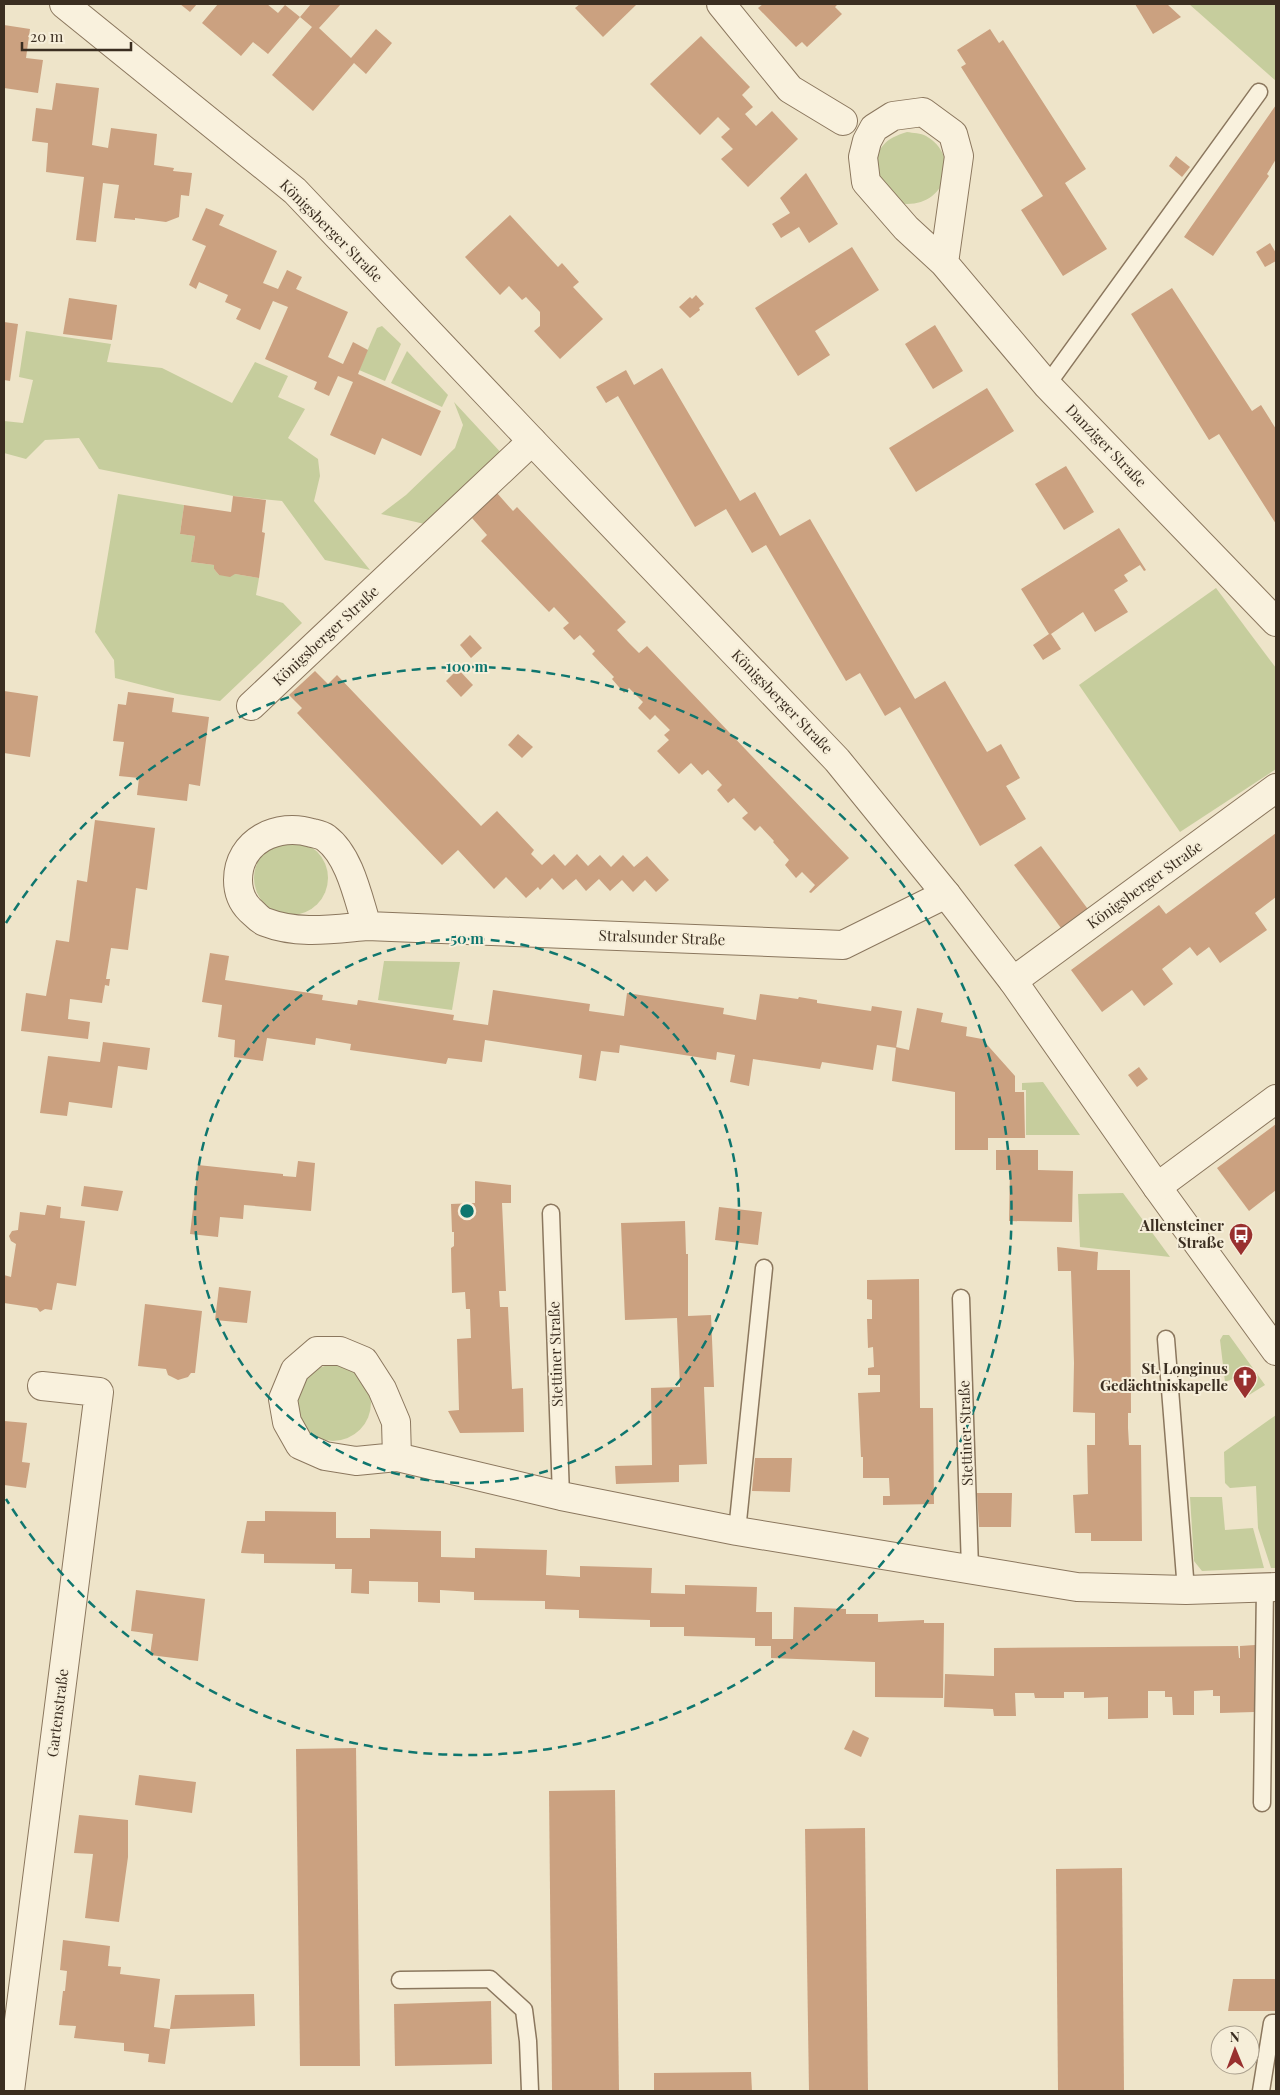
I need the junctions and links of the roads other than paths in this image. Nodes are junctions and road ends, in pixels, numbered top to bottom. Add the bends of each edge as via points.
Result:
1 (64, 4) edge
2 (721, 4) edge
3 (1259, 92) dead end
4 (843, 121) dead end
5 (944, 263) junction
6 (1047, 385) junction
7 (532, 441) junction
8 (1274, 615) edge
9 (251, 706) dead end
10 (1276, 788) edge
11 (946, 894) junction
12 (367, 926) junction
13 (1013, 981) junction
14 (1276, 1099) edge
15 (1157, 1187) junction
16 (551, 1213) dead end
17 (764, 1268) dead end
18 (961, 1298) dead end
19 (1166, 1339) dead end
20 (1276, 1351) edge
21 (42, 1386) dead end
22 (397, 1458) junction
23 (561, 1496) junction
24 (737, 1531) junction
25 (970, 1568) junction
26 (1270, 1588) edge
27 (1186, 1590) junction
28 (1262, 1803) dead end
29 (400, 1980) dead end
30 (1276, 2023) edge
31 (10, 2091) edge
32 (530, 2091) edge
33 (1261, 2091) edge

1 - 7 street, Königsberger Straße via 295,191
2 - 4 street via 790,89
3 - 6 lane
5 - 5 street, Danziger Straße via 959,156 953,134 923,112 893,116 874,128 867,141 863,158 866,182 906,228
5 - 6 street, Danziger Straße
6 - 8 street, Danziger Straße
7 - 9 street, Königsberger Straße
7 - 11 street, Königsberger Straße via 837,760
10 - 13 street, Königsberger Straße
11 - 12 street, Stralsunder Straße via 843,945
11 - 13 street, Königsberger Straße
12 - 12 street, Stralsunder Straße via 344,857 325,837 300,829 278,830 264,836 245,854 238,868 238,889 245,905 263,922 302,931
13 - 15 street, Königsberger Straße
14 - 15 street
15 - 20 street, Königsberger Straße
16 - 23 lane, Stettiner Straße
17 - 24 lane
18 - 25 lane, Stettiner Straße
19 - 27 lane
21 - 31 street, Gartenstraße via 99,1392
22 - 22 street via 396,1422 382,1389 364,1361 340,1351 317,1351 295,1370 283,1399 287,1422 300,1445 325,1456 356,1461
22 - 23 street
23 - 24 street
24 - 25 street
25 - 27 street via 1077,1587
26 - 27 street
26 - 28 lane
29 - 32 lane via 490,1980 524,2010
30 - 33 lane via 1272,2023

